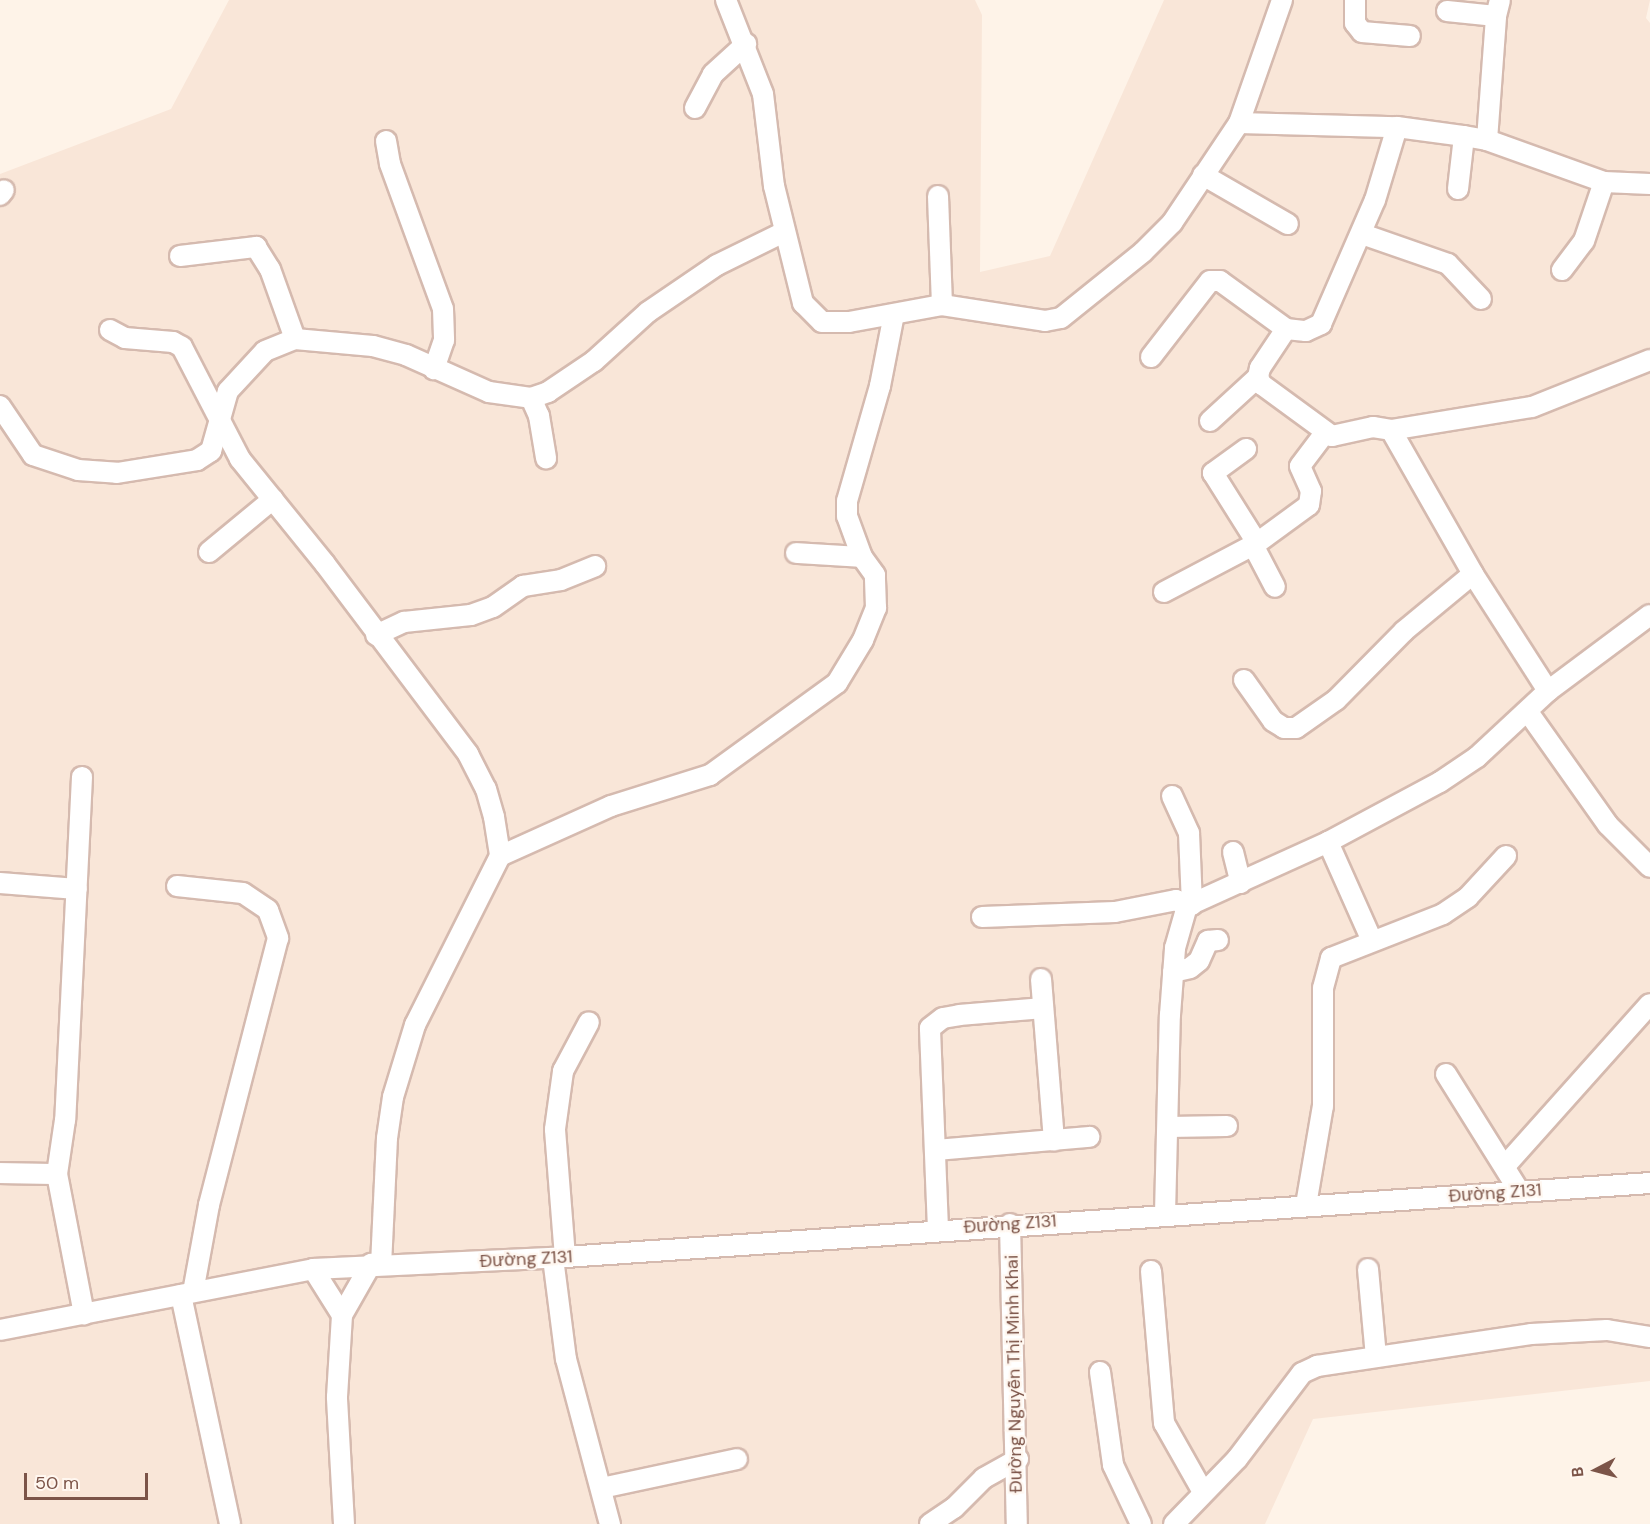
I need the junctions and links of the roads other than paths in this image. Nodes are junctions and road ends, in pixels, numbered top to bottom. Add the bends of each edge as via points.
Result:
1 (726, 0) edge
2 (1282, 0) edge
3 (1355, 0) edge
4 (1498, 8) edge
5 (1448, 11) dead end
6 (1410, 36) dead end
7 (746, 44) junction
8 (695, 108) dead end
9 (1239, 123) junction
10 (1397, 127) junction
11 (1464, 136) junction
12 (1487, 140) junction
13 (386, 141) dead end
14 (1203, 175) junction
15 (1604, 182) junction
16 (1650, 184) edge
17 (1458, 189) dead end
18 (938, 196) dead end
19 (1288, 224) dead end
20 (784, 232) junction
21 (1362, 234) junction
22 (180, 256) dead end
23 (1562, 270) dead end
24 (1481, 299) dead end
25 (942, 305) junction
26 (894, 314) junction
27 (1287, 329) junction
28 (110, 330) dead end
29 (295, 339) junction
30 (1151, 357) dead end
31 (1650, 360) edge
32 (434, 369) junction
33 (1257, 376) junction
34 (531, 398) junction
35 (0, 406) edge
36 (218, 418) junction
37 (1210, 421) dead end
38 (1391, 430) junction
39 (1325, 433) junction
40 (1246, 449) dead end
41 (546, 458) dead end
42 (273, 499) junction
43 (1255, 544) junction
44 (209, 552) dead end
45 (796, 553) dead end
46 (862, 557) junction
47 (595, 566) dead end
48 (1473, 574) junction
49 (1275, 587) dead end
50 (1164, 592) dead end
51 (1650, 615) edge
52 (376, 635) junction
53 (1244, 680) dead end
54 (1548, 691) junction
55 (1528, 712) junction
56 (82, 777) dead end
57 (1172, 796) dead end
58 (1328, 842) junction
59 (1233, 852) dead end
60 (500, 856) junction
61 (1506, 856) dead end
62 (1650, 867) edge
63 (0, 883) edge
64 (1241, 883) junction
65 (177, 886) dead end
66 (77, 889) junction
67 (1189, 905) junction
68 (982, 916) dead end
69 (1218, 940) dead end
70 (1372, 941) junction
71 (1173, 972) junction
72 (1041, 979) dead end
73 (1650, 1004) edge
74 (1043, 1008) junction
75 (589, 1022) dead end
76 (1446, 1074) dead end
77 (1227, 1126) dead end
78 (1169, 1127) junction
79 (1089, 1137) dead end
80 (1054, 1140) junction
81 (936, 1150) junction
82 (1505, 1166) junction
83 (0, 1173) edge
84 (57, 1174) junction
85 (1650, 1183) edge
86 (1519, 1191) junction
87 (1306, 1205) junction
88 (1165, 1214) junction
89 (1010, 1224) junction
90 (938, 1229) junction
91 (559, 1257) junction
92 (376, 1264) junction
93 (313, 1269) junction
94 (1368, 1269) dead end
95 (1151, 1271) dead end
96 (187, 1294) junction
97 (84, 1314) junction
98 (342, 1315) junction
99 (0, 1330) edge
100 (1650, 1336) edge
101 (1376, 1357) junction
102 (1100, 1372) dead end
103 (737, 1459) dead end
104 (1018, 1459) junction
105 (602, 1488) junction
106 (1203, 1492) junction
107 (230, 1524) edge
108 (344, 1524) edge
109 (610, 1524) edge
110 (930, 1524) edge
111 (1017, 1524) edge
112 (1141, 1524) edge
113 (1174, 1524) edge

1 - 7 street
2 - 9 street
3 - 6 street via 1354,23 1362,32
4 - 5 street
4 - 12 street
7 - 8 street via 713,74
7 - 20 street via 763,94
9 - 10 street
9 - 14 street
10 - 11 street
10 - 21 street
11 - 12 street
11 - 17 street
12 - 15 street
13 - 32 street via 390,164 443,309 444,340
14 - 19 street
14 - 25 street via 1172,223 1143,252 1061,318 1045,321
15 - 16 street
15 - 23 street via 1584,241
18 - 25 street
20 - 26 street via 802,303 812,315 834,323
20 - 34 street via 717,265 648,312 594,361 548,392
21 - 24 street via 1448,264
21 - 27 street via 1321,324 1306,331
22 - 29 street via 256,247 270,269
25 - 26 street
26 - 46 street via 880,387 847,501 847,516
27 - 30 street via 1220,281 1210,281
27 - 33 street
28 - 36 street via 143,342 179,344
29 - 32 street via 373,346
29 - 36 street via 265,351 243,372 228,391
31 - 38 street via 1540,405
32 - 34 street via 489,392
33 - 37 street
33 - 39 street via 1269,392
34 - 41 street via 539,416
35 - 36 street via 33,455 78,470 117,473 197,460 211,451
36 - 42 street via 240,459
38 - 39 street via 1382,426 1341,436
38 - 48 street
39 - 43 street via 1300,466 1311,491 1309,505
40 - 43 street via 1213,473
42 - 44 street
42 - 52 street
43 - 49 street
43 - 50 street
45 - 46 street
46 - 60 street via 875,575 876,608 863,640 837,683 710,775 611,806
47 - 52 street via 561,580 523,586 493,607 471,615 404,622
48 - 53 street via 1404,631 1336,700 1296,728 1284,728 1273,721
48 - 54 street
51 - 54 street
52 - 60 street via 468,754 486,789
54 - 55 street
55 - 58 street via 1477,757 1440,782
55 - 62 street via 1608,825
56 - 66 street
57 - 67 street via 1189,833
58 - 64 street
58 - 70 street
59 - 64 street
60 - 92 street via 415,1025 402,1059 387,1138
61 - 70 street via 1468,897 1443,914
63 - 66 street
64 - 67 street
65 - 96 street via 243,892 268,910 278,938
66 - 84 street via 65,1120
67 - 68 street via 1176,900 1115,912
67 - 71 street via 1181,921
69 - 71 street via 1209,941 1199,961 1190,968
70 - 87 street via 1338,953 1327,967 1323,1106
71 - 78 street
72 - 74 street
73 - 82 street
74 - 80 street
74 - 81 street via 943,1018 930,1028
75 - 91 street via 563,1071 555,1129
76 - 82 street
77 - 78 street
78 - 88 street
79 - 80 street
80 - 81 street
81 - 90 street
82 - 86 street
83 - 84 street
84 - 97 street
85 - 86 street, Đường Z131
86 - 87 street, Đường Z131
87 - 88 street, Đường Z131
88 - 89 street, Đường Z131
89 - 90 street, Đường Z131
89 - 104 street, Đường Nguyễn Thị Minh Khai
90 - 91 street, Đường Z131
91 - 92 street, Đường Z131
91 - 105 street via 566,1359
92 - 93 street, Đường Z131
92 - 98 street
93 - 96 street, Đường Z131
93 - 98 street
94 - 101 street
95 - 106 street via 1164,1423
96 - 97 street, Đường Z131
96 - 107 street
97 - 99 street, Đường Z131
98 - 108 street via 337,1397
100 - 101 street via 1607,1330 1531,1334
101 - 106 street via 1330,1362 1302,1373 1237,1459
102 - 112 street via 1113,1465
103 - 105 street
104 - 110 street via 984,1478 954,1508
104 - 111 street, Đường Nguyễn Thị Minh Khai
105 - 109 street
106 - 113 street

